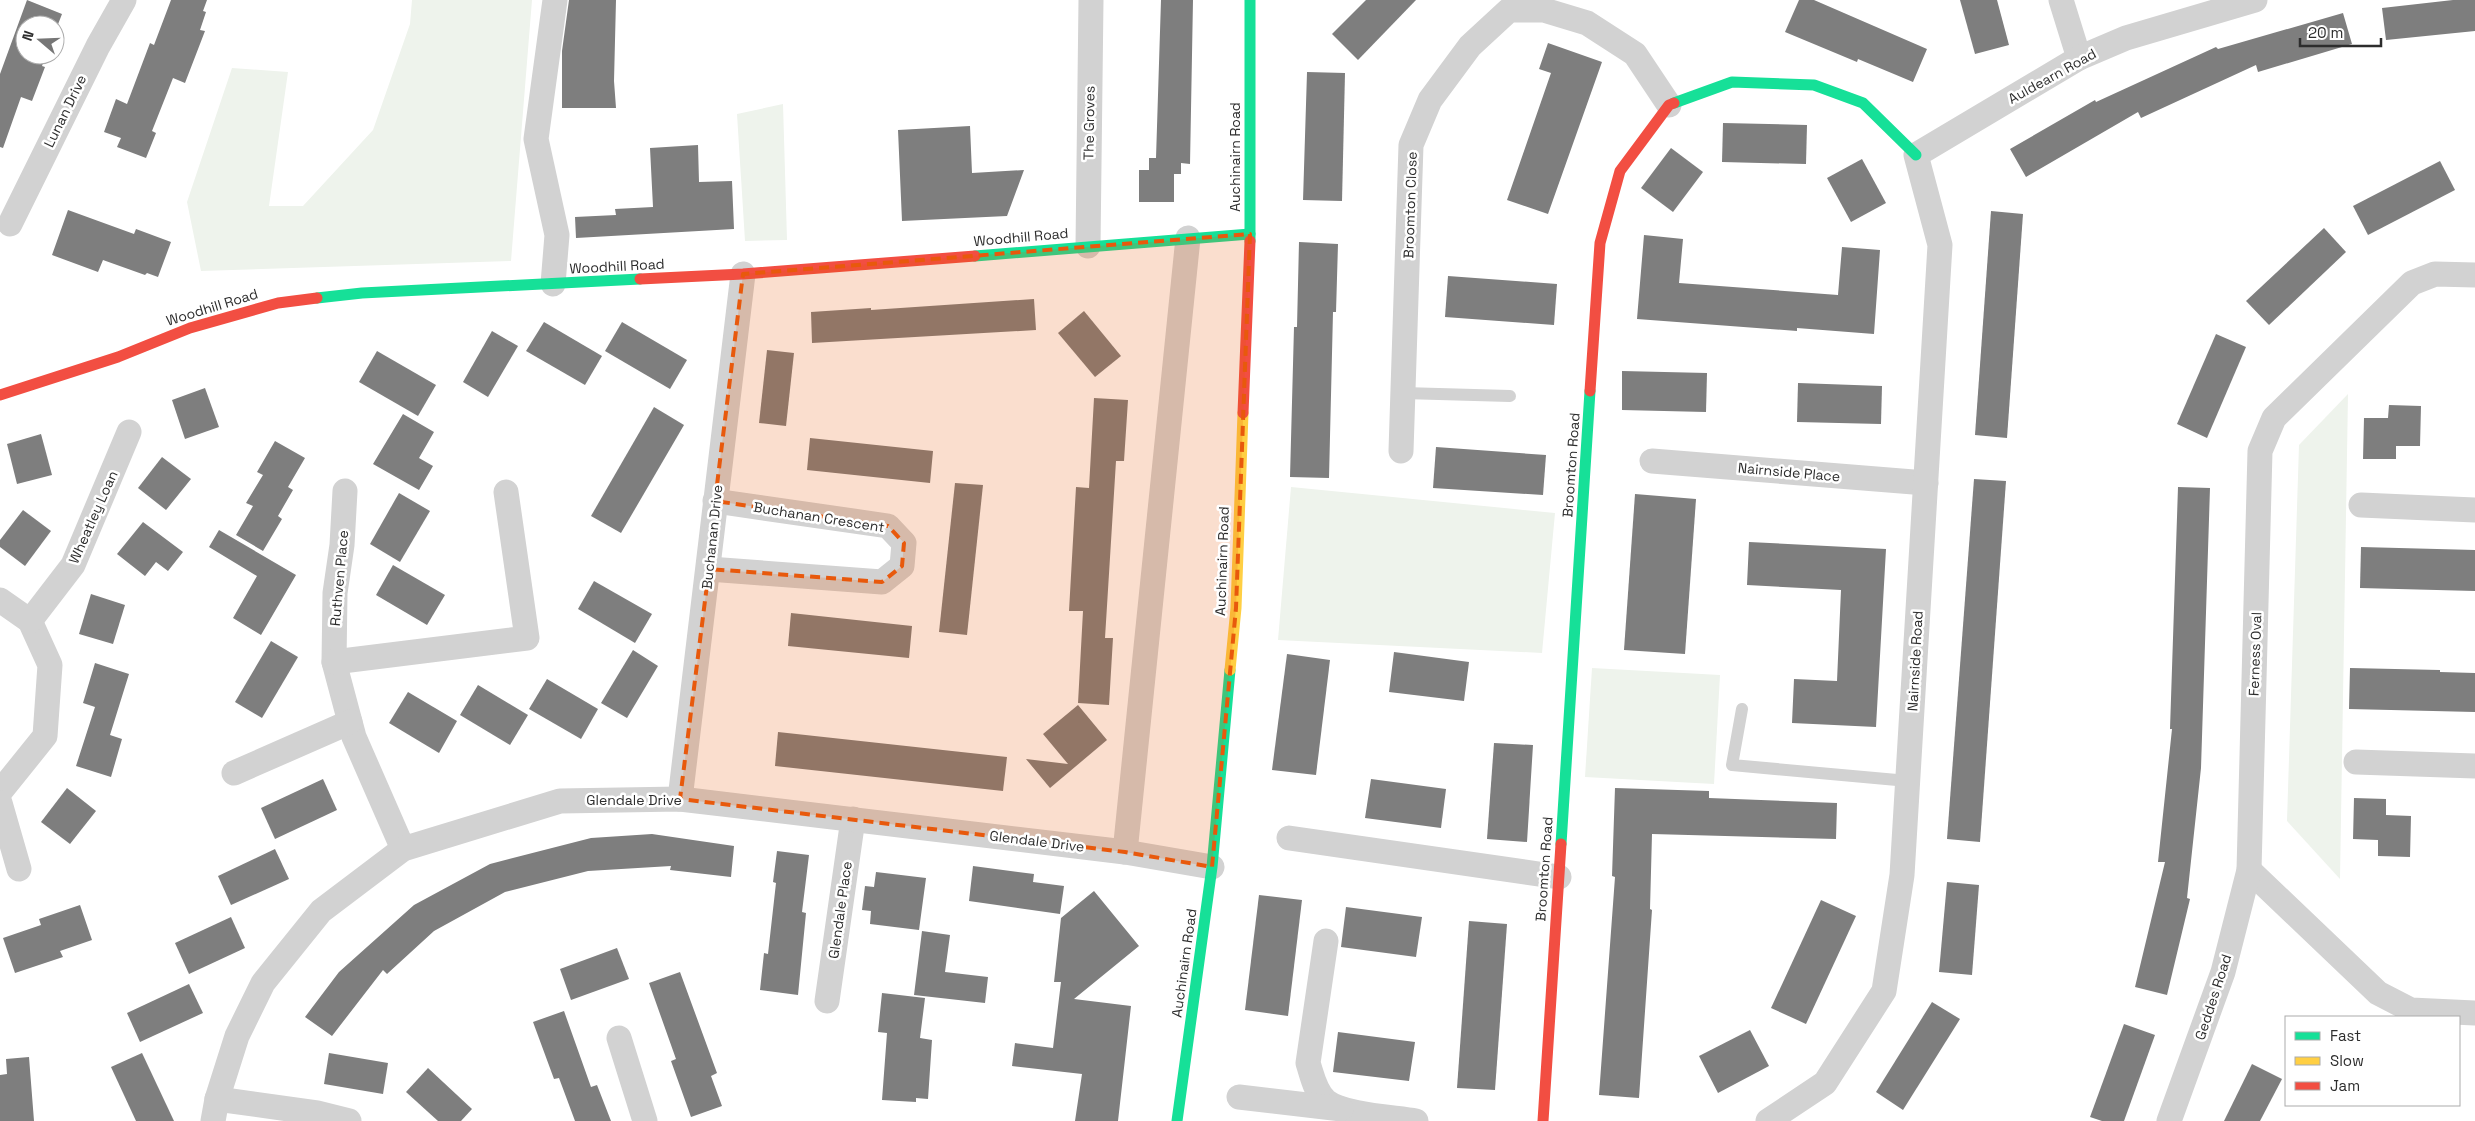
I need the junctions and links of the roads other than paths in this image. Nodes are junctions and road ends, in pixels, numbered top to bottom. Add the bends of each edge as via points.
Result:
1 (124, 0) edge
2 (555, 0) edge
3 (1090, 0) edge
4 (1250, 0) edge
5 (2061, 0) edge
6 (2255, 0) edge
7 (2079, 58) junction
8 (1669, 105) junction
9 (1916, 155) junction
10 (10, 224) dead end
11 (1250, 234) junction
12 (1188, 238) junction
13 (1088, 246) junction
14 (743, 274) junction
15 (2475, 275) edge
16 (553, 284) junction
17 (1403, 393) junction
18 (0, 395) edge
19 (1510, 396) dead end
20 (129, 432) dead end
21 (1401, 451) dead end
22 (1652, 461) dead end
23 (1926, 483) junction
24 (345, 491) dead end
25 (506, 492) dead end
26 (715, 501) junction
27 (2361, 505) dead end
28 (2475, 510) edge
29 (709, 569) junction
30 (0, 600) edge
31 (30, 621) junction
32 (334, 662) junction
33 (1742, 709) dead end
34 (350, 722) junction
35 (2356, 762) dead end
36 (2475, 766) edge
37 (234, 773) dead end
38 (1908, 781) junction
39 (0, 792) edge
40 (680, 799) junction
41 (0, 803) edge
42 (853, 819) junction
43 (1289, 838) dead end
44 (403, 849) junction
45 (1125, 852) junction
46 (1212, 866) junction
47 (20, 868) dead end
48 (2249, 870) junction
49 (1559, 877) junction
50 (1326, 941) dead end
51 (827, 1001) dead end
52 (2475, 1013) edge
53 (619, 1038) dead end
54 (1239, 1097) dead end
55 (1344, 1109) junction
56 (215, 1110) edge
57 (348, 1121) edge
58 (645, 1121) edge
59 (1177, 1121) edge
60 (1416, 1121) edge
61 (1542, 1121) edge
62 (1768, 1121) edge
63 (2169, 1121) edge

1 - 10 street, Lunan Drive
2 - 16 street via 536,139 557,235
3 - 13 street, The Groves
4 - 11 street, Auchinairn Road
5 - 7 street
6 - 7 street, Auldearn Road via 2126,38
7 - 9 street, Auldearn Road
8 - 9 street via 1732,82 1814,85 1863,103
8 - 17 street, Broomton Close via 1635,54 1587,23 1544,10 1509,10 1470,46 1430,100 1412,145
8 - 49 street, Broomton Road via 1620,172 1600,243
9 - 23 street, Nairnside Road via 1940,245
11 - 12 street, Woodhill Road
11 - 46 street, Auchinairn Road via 1236,608
12 - 13 street, Woodhill Road
12 - 45 street
13 - 14 street, Woodhill Road
14 - 16 street, Woodhill Road
14 - 26 street, Buchanan Drive
15 - 48 street, Ferness Oval via 2435,274 2412,283 2274,418 2260,451
16 - 18 street, Woodhill Road via 362,293 278,303 190,328 118,357
17 - 19 lane
17 - 21 street, Broomton Close
20 - 31 street, Wheatley Loan via 73,565
22 - 23 street, Nairnside Place
23 - 38 street, Nairnside Road
24 - 32 street, Ruthven Place via 335,593
25 - 32 street via 527,638
26 - 29 street, Buchanan Drive
26 - 29 street, Buchanan Crescent via 888,526 904,543 902,566 882,582
27 - 28 street
29 - 40 street, Buchanan Drive
30 - 31 street
31 - 39 street via 50,665 45,736
32 - 34 street, Ruthven Place
33 - 38 lane via 1732,765
34 - 37 street
34 - 44 street, Ruthven Place
35 - 36 street
38 - 62 street, Nairnside Road via 1902,875 1884,991 1825,1083
40 - 42 street, Glendale Drive
40 - 44 street, Glendale Drive via 560,801
41 - 47 street
42 - 45 street, Glendale Drive
42 - 51 street, Glendale Place
43 - 49 street
44 - 56 street, Glendale Drive via 321,910 263,983 237,1036
45 - 46 street, Glendale Drive
46 - 59 street, Auchinairn Road
48 - 52 street via 2378,993 2411,1010
48 - 63 street, Geddes Road via 2223,972
49 - 61 street, Broomton Road
50 - 55 street via 1308,1063 1314,1082 1326,1100
53 - 58 street
54 - 55 street
55 - 60 street
56 - 57 street via 317,1113

